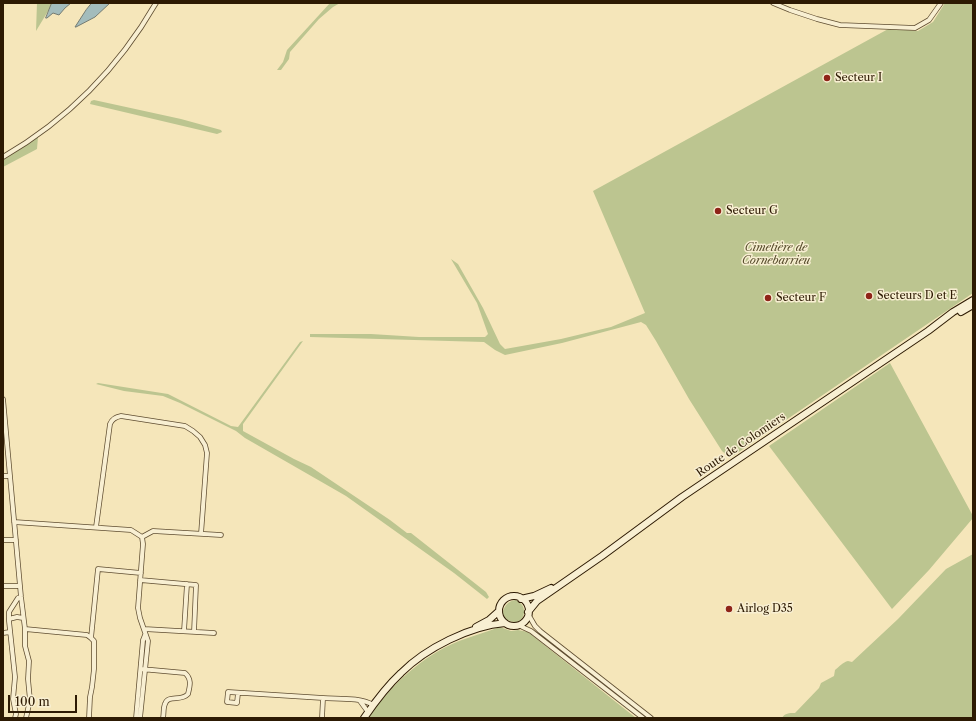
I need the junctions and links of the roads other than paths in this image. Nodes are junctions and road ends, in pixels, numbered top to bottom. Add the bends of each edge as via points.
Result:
1 (156, 3) edge
2 (773, 3) edge
3 (941, 3) edge
4 (3, 157) edge
5 (973, 300) edge
6 (973, 305) edge
7 (928, 331) junction
8 (3, 399) edge
9 (5, 440) edge
10 (3, 476) edge
11 (10, 476) junction
12 (14, 522) junction
13 (96, 527) junction
14 (201, 534) junction
15 (221, 535) dead end
16 (142, 537) junction
17 (3, 540) edge
18 (16, 540) junction
19 (141, 572) junction
20 (140, 580) junction
21 (569, 580) junction
22 (187, 584) junction
23 (3, 586) edge
24 (20, 586) junction
25 (21, 597) junction
26 (521, 599) junction
27 (499, 611) junction
28 (528, 613) junction
29 (23, 618) junction
30 (9, 619) junction
31 (505, 623) junction
32 (518, 625) junction
33 (25, 629) junction
34 (144, 629) junction
35 (184, 631) junction
36 (10, 632) junction
37 (194, 632) junction
38 (3, 633) edge
39 (214, 633) dead end
40 (467, 633) junction
41 (92, 638) junction
42 (143, 669) junction
43 (238, 693) dead end
44 (323, 698) junction
45 (360, 701) junction
46 (373, 704) junction
47 (368, 712) junction
48 (15, 718) edge
49 (26, 718) edge
50 (89, 718) edge
51 (136, 718) edge
52 (140, 718) edge
53 (163, 718) edge
54 (322, 718) edge
55 (364, 718) edge
56 (642, 718) edge
57 (650, 718) edge

1 - 4 street via 132,40 100,80 61,117 24,145
2 - 3 street via 796,13 840,25 915,28 929,20
5 - 7 main road, Route de Colomiers
6 - 7 main road, Route de Colomiers
7 - 21 main road, Route de Colomiers via 682,497
8 - 9 street
9 - 11 street
10 - 11 street
11 - 12 street
12 - 13 street
12 - 18 street
13 - 14 street via 110,424 116,417 121,416 185,426 200,437 205,445 207,461
13 - 16 street via 131,530
14 - 15 street
14 - 16 street via 152,531
16 - 19 street via 144,544
17 - 18 street
18 - 24 street
19 - 20 street
19 - 41 street via 98,569
20 - 22 street
20 - 34 street via 138,608
21 - 26 main road, Route de Colomiers
21 - 28 main road, Route de Colomiers via 537,601
22 - 35 street
22 - 37 street via 196,585
23 - 24 street
24 - 25 street
25 - 29 street
25 - 30 street via 9,612
26 - 27 main road via 506,598
26 - 28 main road via 525,602
27 - 31 main road via 500,618
27 - 40 main road
28 - 32 main road via 526,620
28 - 57 street via 540,631
29 - 30 street via 17,616
29 - 33 street
30 - 36 street
31 - 32 main road
31 - 40 main road
32 - 56 street via 532,631
33 - 41 street via 87,635
33 - 49 street via 30,692
34 - 35 street
34 - 42 street
35 - 37 street
36 - 38 street
36 - 48 street via 15,676
37 - 39 street
40 - 46 main road via 415,661 396,677
41 - 50 street via 94,669
42 - 51 street
42 - 52 street
42 - 53 street via 185,673 188,676 188,694 182,699 167,700
43 - 44 street
44 - 45 street
44 - 54 street
45 - 46 street
45 - 47 street
46 - 47 main road
47 - 55 main road

